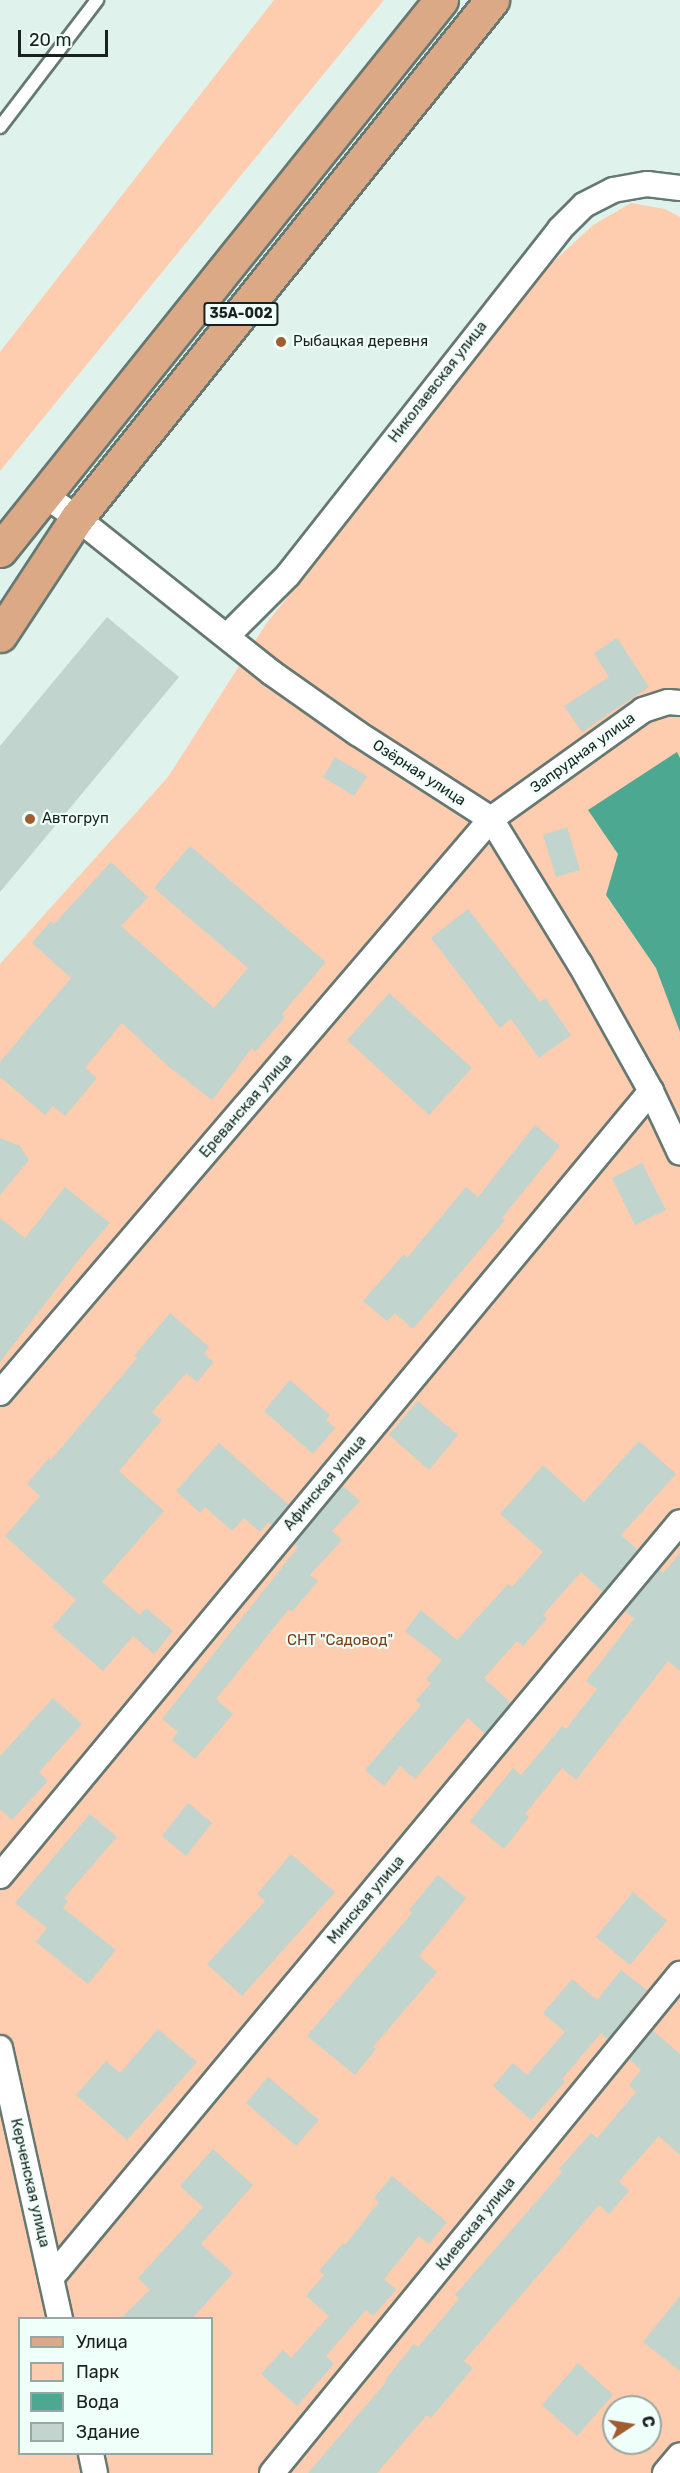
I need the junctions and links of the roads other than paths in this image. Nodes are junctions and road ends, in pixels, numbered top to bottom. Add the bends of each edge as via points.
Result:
1 (97, 0) edge
2 (441, 0) edge
3 (492, 0) edge
4 (0, 126) edge
5 (680, 188) edge
6 (43, 494) junction
7 (77, 518) junction
8 (0, 550) edge
9 (0, 635) edge
10 (227, 636) junction
11 (680, 703) edge
12 (491, 819) junction
13 (651, 1091) junction
14 (680, 1153) edge
15 (0, 1393) edge
16 (680, 1522) edge
17 (0, 1876) edge
18 (680, 1974) edge
19 (0, 2048) edge
20 (51, 2278) junction
21 (60, 2317) edge
22 (91, 2455) edge
23 (680, 2455) edge
24 (95, 2473) edge
25 (272, 2473) edge
26 (665, 2473) edge

1 - 4 lane
2 - 6 main road, 35А-002
3 - 7 main road, 35А-002
5 - 10 street, Николаевская улица via 647,184 614,190 584,206 560,229 288,575
6 - 7 street, Озёрная улица
6 - 8 main road, 35А-002
7 - 9 main road, 35А-002
7 - 10 street, Озёрная улица
10 - 12 street, Озёрная улица via 357,733
11 - 12 street, Запрудная улица via 668,702 644,710
12 - 13 street, Озёрная улица via 580,964
12 - 15 street, Ереванская улица
13 - 14 street, Озёрная улица
13 - 17 street, Афинская улица
16 - 20 street, Минская улица
18 - 25 street, Киевская улица
19 - 20 street, Керченская улица
20 - 21 street, Керченская улица
22 - 24 street
23 - 26 street

